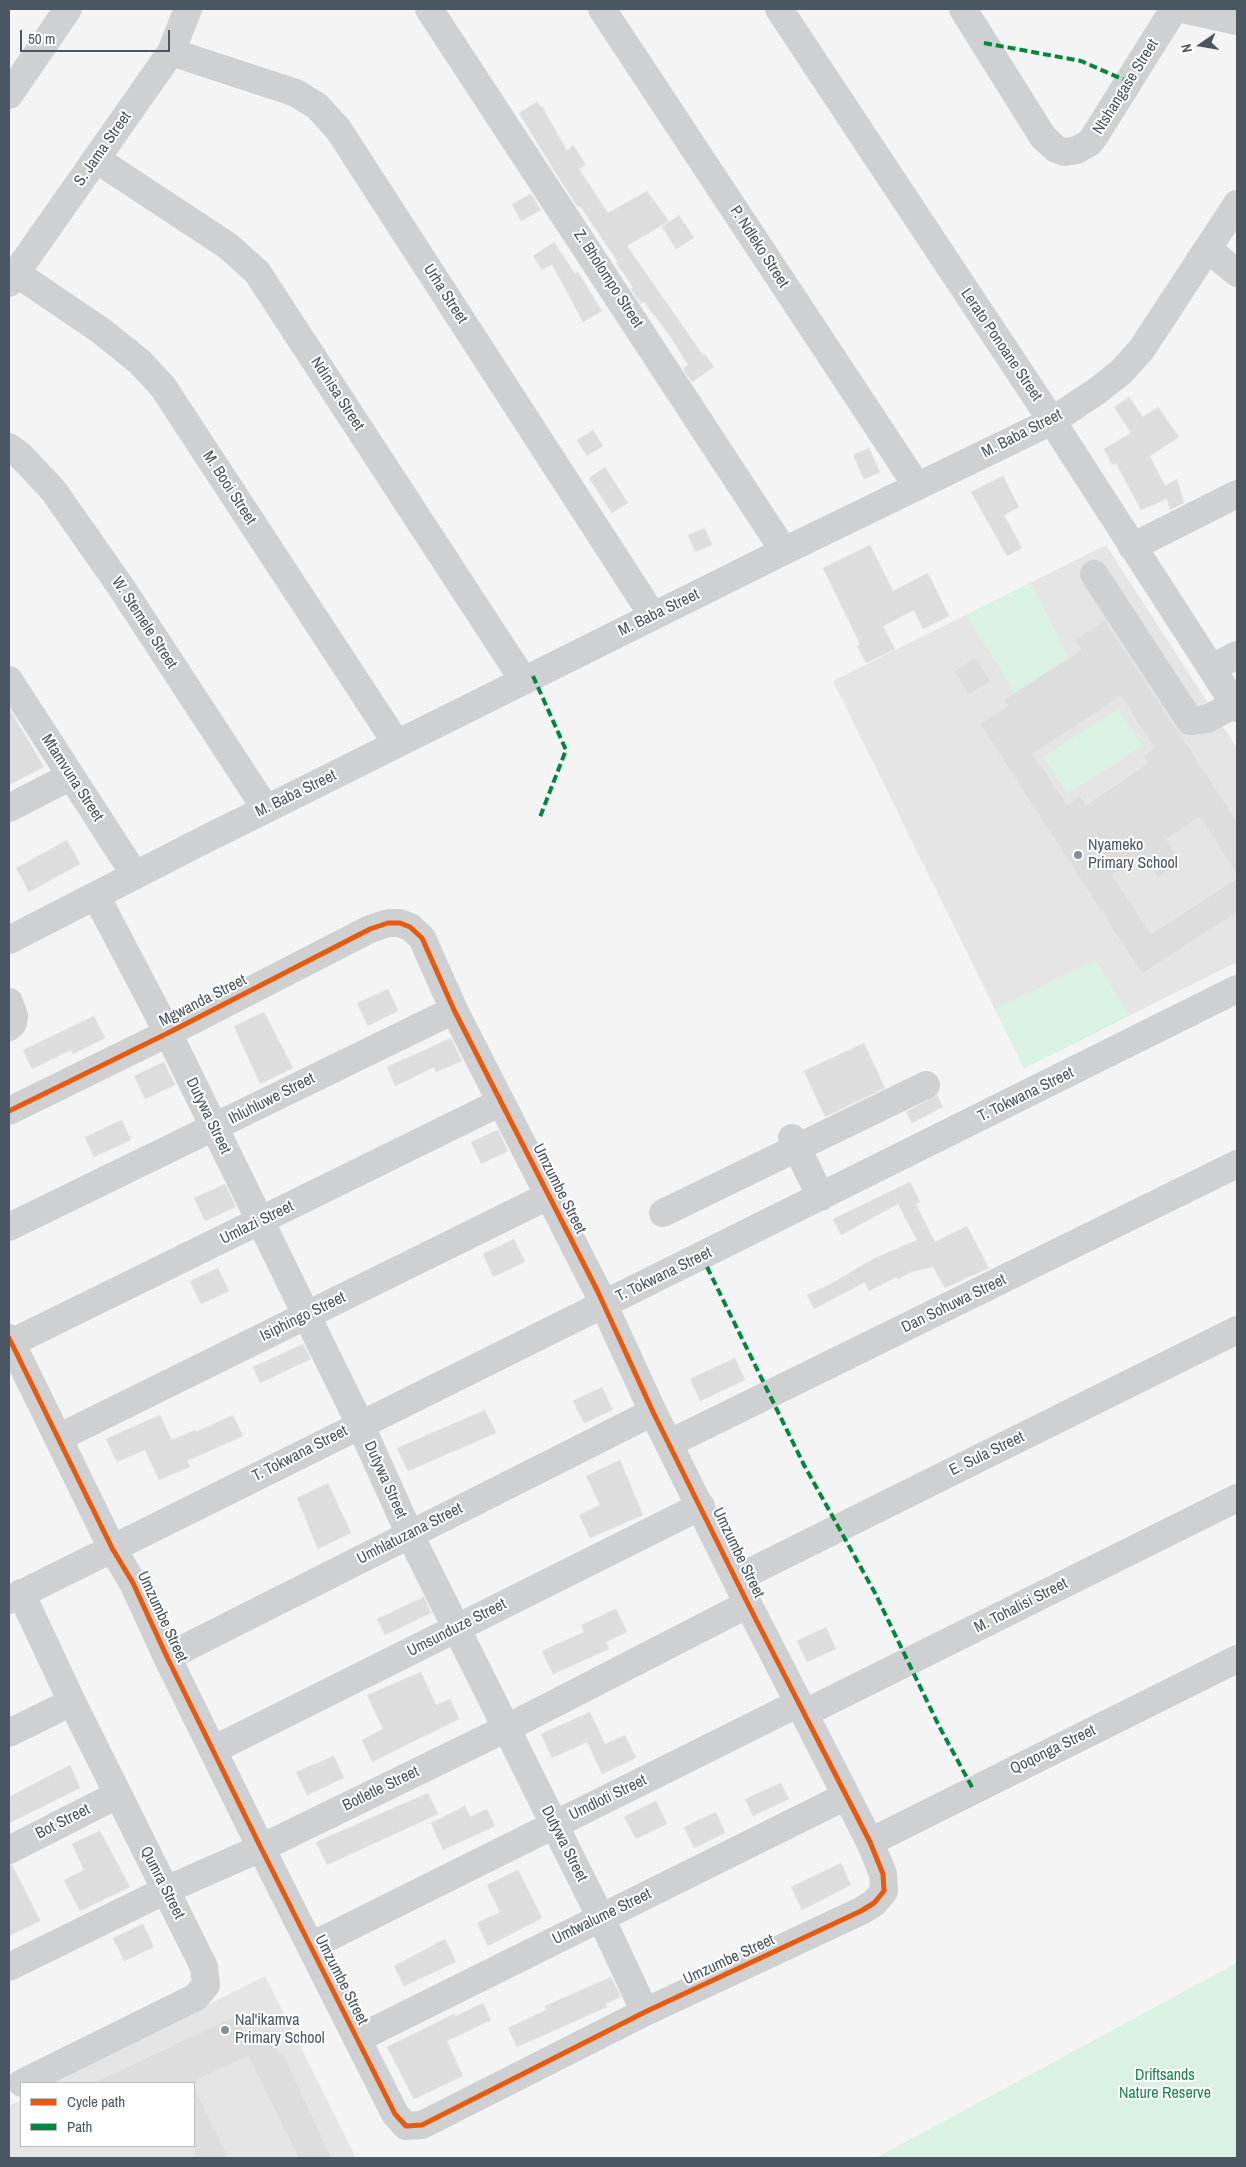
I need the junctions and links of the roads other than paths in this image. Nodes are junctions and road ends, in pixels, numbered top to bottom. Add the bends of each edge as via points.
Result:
1 (68, 9) edge
2 (188, 9) edge
3 (429, 9) edge
4 (602, 9) edge
5 (779, 9) edge
6 (963, 9) edge
7 (1174, 9) edge
8 (1182, 9) edge
9 (1237, 21) edge
10 (171, 52) junction
11 (9, 96) edge
12 (96, 159) junction
13 (1237, 204) edge
14 (1208, 249) junction
15 (1237, 273) edge
16 (12, 278) edge
17 (1052, 421) junction
18 (9, 447) edge
19 (917, 486) junction
20 (1237, 494) edge
21 (1132, 547) junction
22 (784, 551) junction
23 (1094, 574) dead end
24 (654, 616) junction
25 (1237, 655) edge
26 (1212, 668) junction
27 (524, 681) junction
28 (10, 685) edge
29 (1236, 706) edge
30 (397, 744) junction
31 (71, 776) junction
32 (9, 808) edge
33 (266, 809) junction
34 (134, 875) junction
35 (96, 896) junction
36 (410, 927) joint
37 (9, 940) edge
38 (1237, 990) edge
39 (9, 1002) edge
40 (454, 1010) junction
41 (9, 1027) edge
42 (168, 1033) junction
43 (926, 1085) dead end
44 (501, 1102) junction
45 (9, 1112) edge
46 (213, 1129) junction
47 (794, 1143) junction
48 (1237, 1164) edge
49 (548, 1196) junction
50 (821, 1197) junction
51 (663, 1213) dead end
52 (260, 1222) junction
53 (9, 1227) edge
54 (604, 1305) junction
55 (307, 1315) junction
56 (1237, 1330) edge
57 (10, 1341) edge
58 (654, 1412) junction
59 (360, 1424) junction
60 (58, 1438) junction
61 (670, 1443) junction
62 (1237, 1498) edge
63 (701, 1506) junction
64 (410, 1535) junction
65 (112, 1548) junction
66 (736, 1579) junction
67 (15, 1596) edge
68 (748, 1604) junction
69 (456, 1628) junction
70 (167, 1657) junction
71 (1237, 1659) edge
72 (72, 1702) junction
73 (802, 1708) junction
74 (507, 1728) junction
75 (9, 1733) edge
76 (213, 1750) junction
77 (117, 1794) junction
78 (846, 1796) junction
79 (554, 1824) junction
80 (870, 1842) junction
81 (261, 1848) junction
82 (9, 1850) edge
83 (166, 1890) junction
84 (601, 1918) junction
85 (310, 1946) junction
86 (9, 1967) edge
87 (646, 2012) junction
88 (357, 2038) junction
89 (24, 2082) edge

1 - 11 street
2 - 10 street, S. Jama Street
3 - 22 street, Z. Bholompo Street
4 - 19 street, P. Ndleko Street
5 - 17 street, Lerato Ponoane Street
6 - 7 street, Ntshangase Street via 1043,137 1056,149 1066,152 1089,144
8 - 9 street
10 - 12 street, S. Jama Street
10 - 24 street, Urha Street via 296,93 317,106 338,129
12 - 16 street, S. Jama Street
12 - 27 street, Ndinisa Street via 228,246 257,272
13 - 14 street, M. Baba Street
14 - 15 street
14 - 17 street, M. Baba Street via 1141,350 1121,372
16 - 30 street, M. Booi Street via 100,330 140,362 163,387
17 - 19 street, M. Baba Street
17 - 21 street, Lerato Ponoane Street
18 - 33 street, W. Stemele Street via 59,498 122,587
19 - 22 street, M. Baba Street
20 - 21 street
21 - 26 street, Lerato Ponoane Street
22 - 24 street, M. Baba Street
23 - 29 street via 1190,722 1207,719
24 - 27 street, M. Baba Street
25 - 26 street
26 - 29 street, Lerato Ponoane Street
27 - 30 street, M. Baba Street
28 - 31 street, Mtamvuna Street
30 - 33 street, M. Baba Street
31 - 32 street
31 - 34 street, Mtamvuna Street
33 - 34 street, M. Baba Street
34 - 35 street, M. Baba Street
35 - 37 street, M. Baba Street
35 - 42 street, Dutywa Street
36 - 40 street, Umzumbe Street via 422,938
36 - 42 street, Mgwanda Street via 388,923 370,928
38 - 50 street, T. Tokwana Street
39 - 41 street via 14,1016
40 - 44 street, Umzumbe Street
40 - 46 street, Ihluhluwe Street
42 - 45 street, Mgwanda Street
42 - 46 street, Dutywa Street
43 - 47 street
44 - 49 street, Umzumbe Street
44 - 52 street, Umlazi Street
46 - 52 street, Dutywa Street
46 - 53 street, Ihluhluwe Street
47 - 50 street
47 - 51 street
48 - 61 street, Dan Sohuwa Street
49 - 54 street, Umzumbe Street
49 - 55 street, Isiphingo Street
50 - 54 street, T. Tokwana Street
52 - 55 street, Dutywa Street
52 - 57 street, Umlazi Street
54 - 58 street, Umzumbe Street
54 - 59 street, T. Tokwana Street
55 - 59 street, Dutywa Street
55 - 60 street, Isiphingo Street
56 - 66 street, E. Sula Street
57 - 60 street, Umzumbe Street
58 - 61 street, Umzumbe Street
58 - 64 street, Umhlatuzana Street
59 - 64 street, Dutywa Street
59 - 65 street, T. Tokwana Street
60 - 65 street, Umzumbe Street
61 - 63 street, Umzumbe Street
62 - 73 street, M. Tohalisi Street
63 - 66 street, Umzumbe Street
63 - 69 street, Umsunduze Street
64 - 69 street, Dutywa Street
64 - 70 street, Umhlatuzana Street
65 - 67 street, T. Tokwana Street
65 - 70 street, Umzumbe Street via 133,1583
66 - 68 street, Umzumbe Street
67 - 72 street, Qumra Street
68 - 73 street, Umzumbe Street
68 - 74 street, Botletle Street
69 - 74 street, Dutywa Street
69 - 76 street, Umsunduze Street
70 - 76 street, Umzumbe Street
71 - 80 street, Qoqonga Street
72 - 75 street
72 - 77 street, Qumra Street
73 - 78 street, Umzumbe Street
73 - 79 street, Umdloti Street
74 - 79 street, Dutywa Street
74 - 81 street, Botletle Street
76 - 81 street, Umzumbe Street
77 - 82 street, Bot Street
77 - 83 street, Qumra Street
78 - 80 street, Umzumbe Street
78 - 84 street, Umtwalume Street
79 - 84 street, Dutywa Street
79 - 85 street, Umdloti Street
80 - 87 street, Umzumbe Street via 883,1874 884,1891 874,1903
81 - 83 street, Botletle Street
81 - 85 street, Umzumbe Street
83 - 86 street, Botletle Street
83 - 89 street, Qumra Street via 204,1967 206,1985 196,1998
84 - 87 street, Dutywa Street
84 - 88 street, Umtwalume Street
85 - 88 street, Umzumbe Street
87 - 88 street, Umzumbe Street via 422,2125 406,2126 395,2114

